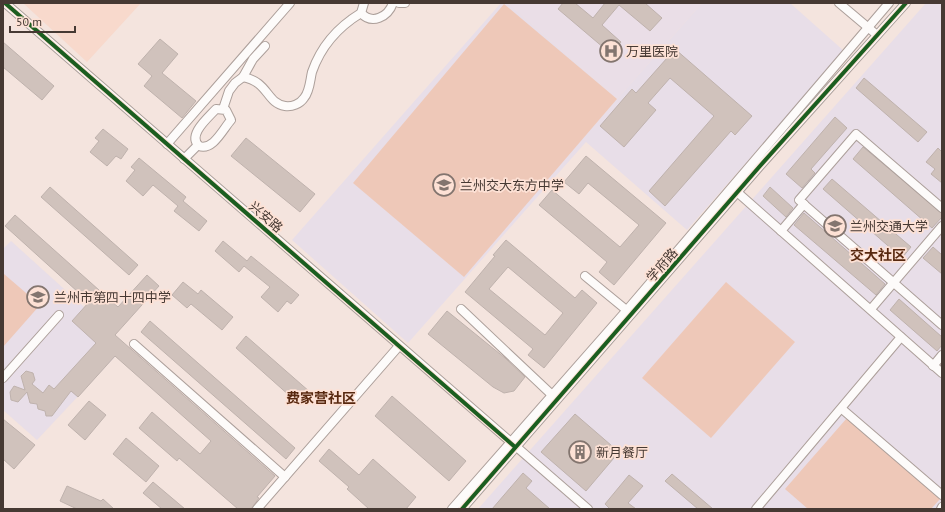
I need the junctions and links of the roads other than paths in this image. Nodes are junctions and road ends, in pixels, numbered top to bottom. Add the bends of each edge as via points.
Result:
1 (5, 3) edge
2 (290, 3) edge
3 (364, 3) edge
4 (393, 3) edge
5 (399, 3) edge
6 (405, 3) edge
7 (839, 3) edge
8 (889, 3) edge
9 (906, 3) edge
10 (360, 13) junction
11 (868, 28) junction
12 (877, 35) junction
13 (266, 46) dead end
14 (243, 77) junction
15 (223, 109) junction
16 (167, 144) junction
17 (198, 145) junction
18 (184, 159) junction
19 (737, 192) junction
20 (802, 202) junction
21 (942, 208) edge
22 (942, 226) edge
23 (781, 230) junction
24 (585, 276) dead end
25 (894, 282) junction
26 (461, 309) dead end
27 (871, 309) junction
28 (629, 312) junction
29 (59, 315) dead end
30 (942, 325) edge
31 (901, 337) junction
32 (134, 344) dead end
33 (399, 346) junction
34 (942, 356) edge
35 (933, 366) junction
36 (942, 373) edge
37 (3, 378) edge
38 (551, 394) junction
39 (842, 409) junction
40 (512, 444) junction
41 (285, 477) junction
42 (942, 495) edge
43 (582, 507) edge
44 (257, 509) edge
45 (452, 509) edge
46 (462, 509) edge
47 (756, 509) edge

1 - 16 street, 兴安路
2 - 16 street
3 - 10 street
4 - 10 street via 386,14 375,20 368,19
5 - 6 street
7 - 11 street
8 - 11 street, 学府路
9 - 12 street, 学府路
10 - 14 street via 334,33 316,64 308,92 300,102 287,106 280,105 259,83
11 - 12 street
11 - 28 street, 学府路
12 - 19 street, 学府路
13 - 14 street via 253,59
14 - 15 street via 229,91
15 - 17 street via 216,109 195,134
15 - 17 street via 231,120 209,146
16 - 18 street, 兴安路
17 - 18 street
18 - 33 street, 兴安路
19 - 23 street
19 - 28 street, 学府路
20 - 21 street via 856,134
20 - 23 street
20 - 25 street
22 - 25 street
23 - 27 street
24 - 28 street
25 - 27 street
25 - 30 street
26 - 38 street
27 - 31 street
28 - 38 street, 学府路
28 - 40 street, 学府路
29 - 37 street
31 - 35 street
31 - 39 street
32 - 41 street
33 - 40 street, 兴安路
33 - 41 street
34 - 35 street
35 - 36 street
38 - 40 street, 学府路
39 - 42 street
39 - 47 street
40 - 43 street, 兴安路
40 - 45 street, 学府路
40 - 46 street, 学府路
41 - 44 street

